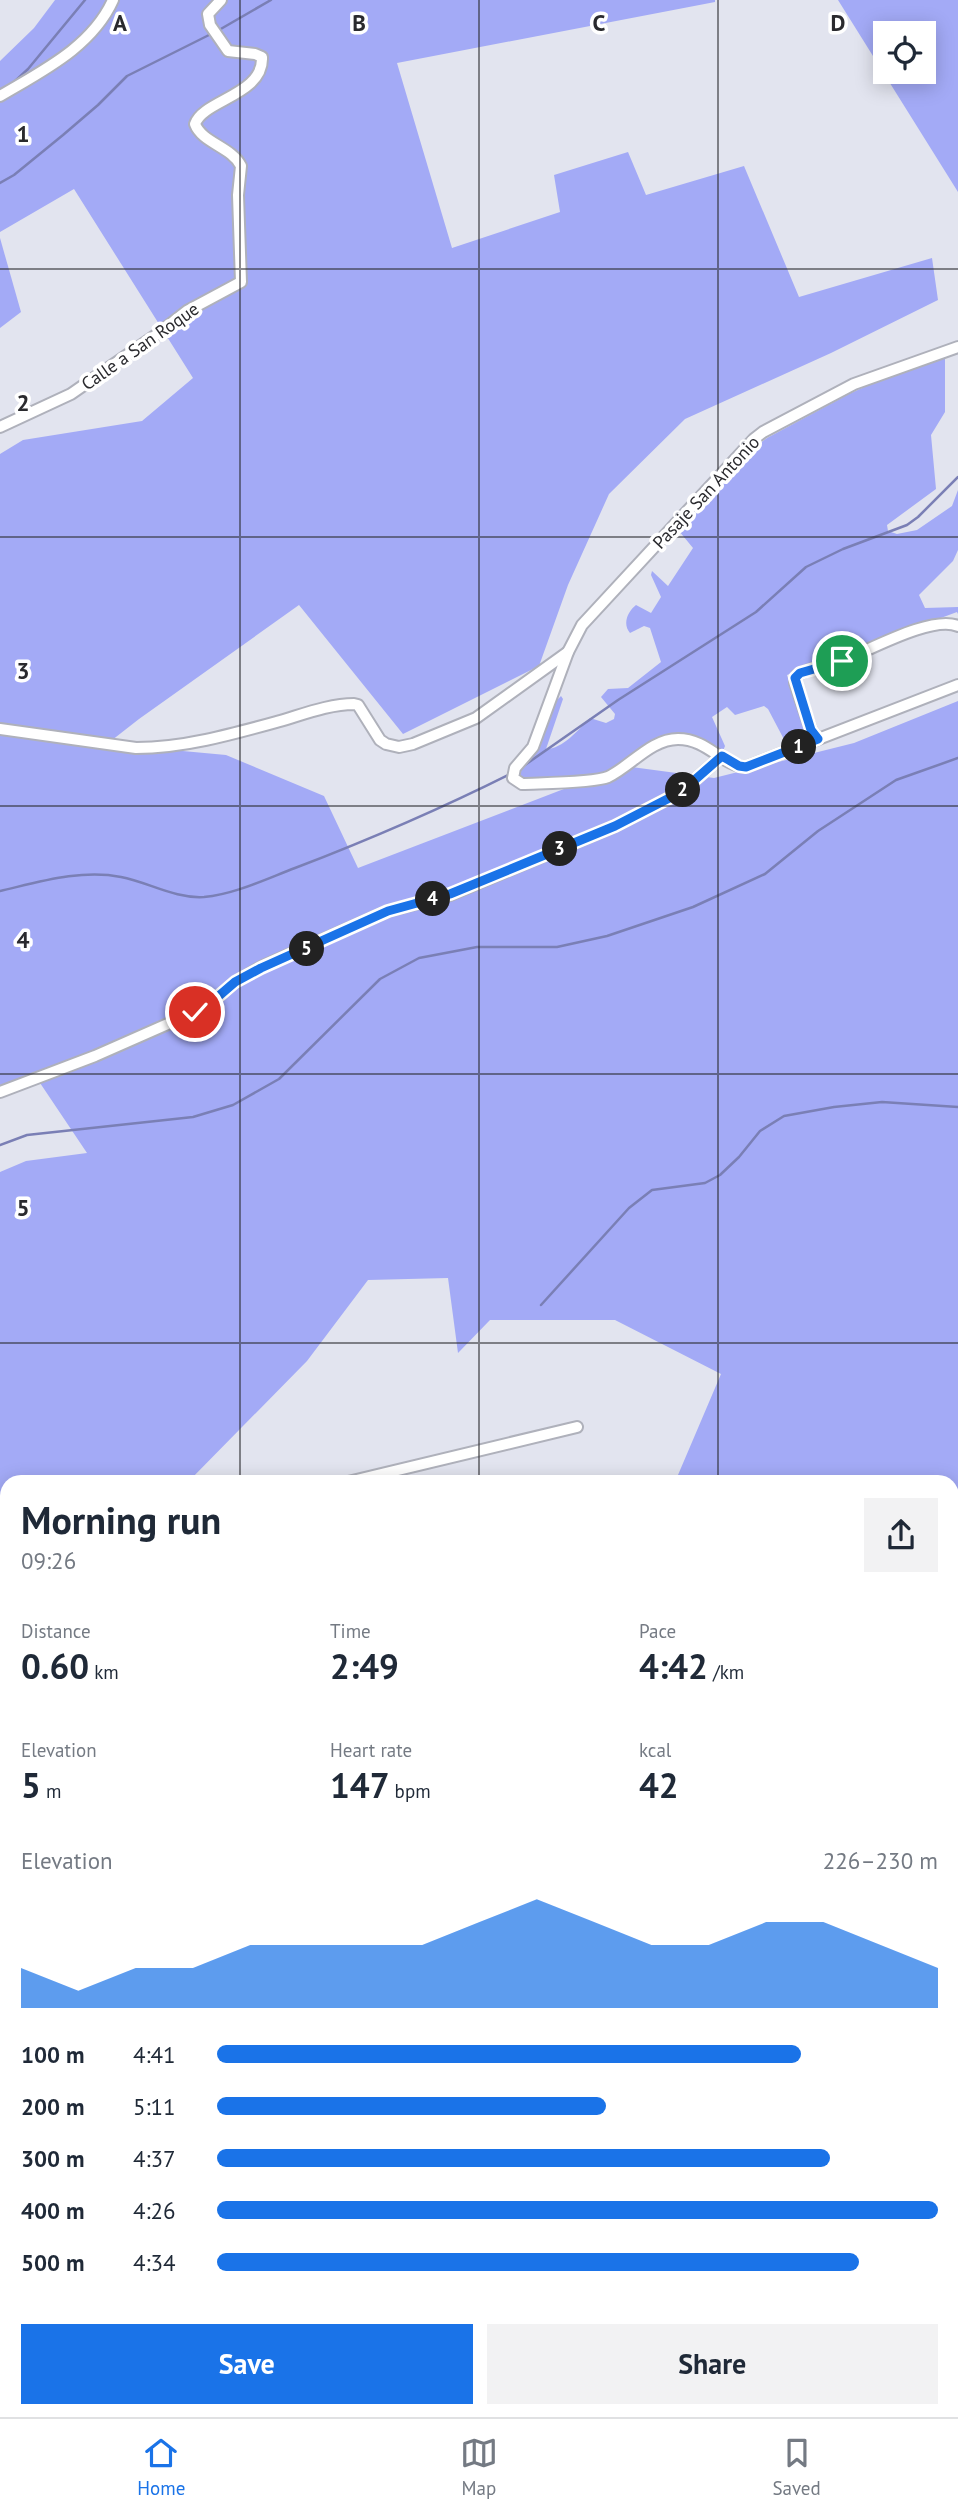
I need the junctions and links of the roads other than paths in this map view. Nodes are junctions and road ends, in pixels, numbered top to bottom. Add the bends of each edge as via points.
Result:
1 (113, 0) edge
2 (221, 0) edge
3 (0, 96) edge
4 (958, 347) edge
5 (0, 428) edge
6 (958, 626) edge
7 (568, 652) junction
8 (958, 685) edge
9 (0, 729) edge
10 (818, 739) junction
11 (722, 756) junction
12 (0, 1093) edge
13 (577, 1427) dead end
14 (377, 1475) edge

1 - 3 street via 87,38
2 - 5 street, Calle a San Roque via 208,14 210,25 228,51 256,54 263,61 240,92 202,113 195,124 242,166 238,195 241,282 187,311 71,394
4 - 7 street, Pasaje San Antonio via 854,384 754,439 593,612
6 - 10 street via 941,624 915,631 797,675 795,683
7 - 9 street via 475,718 399,747 380,740 358,705 326,708 201,741 154,748
7 - 11 street, Pasaje San Antonio via 533,747 513,773 516,782 607,777 675,738 694,740
8 - 10 street
10 - 11 street via 746,767
11 - 12 street via 681,792 615,826 450,894 388,911 247,974 206,1007 177,1021
13 - 14 street

